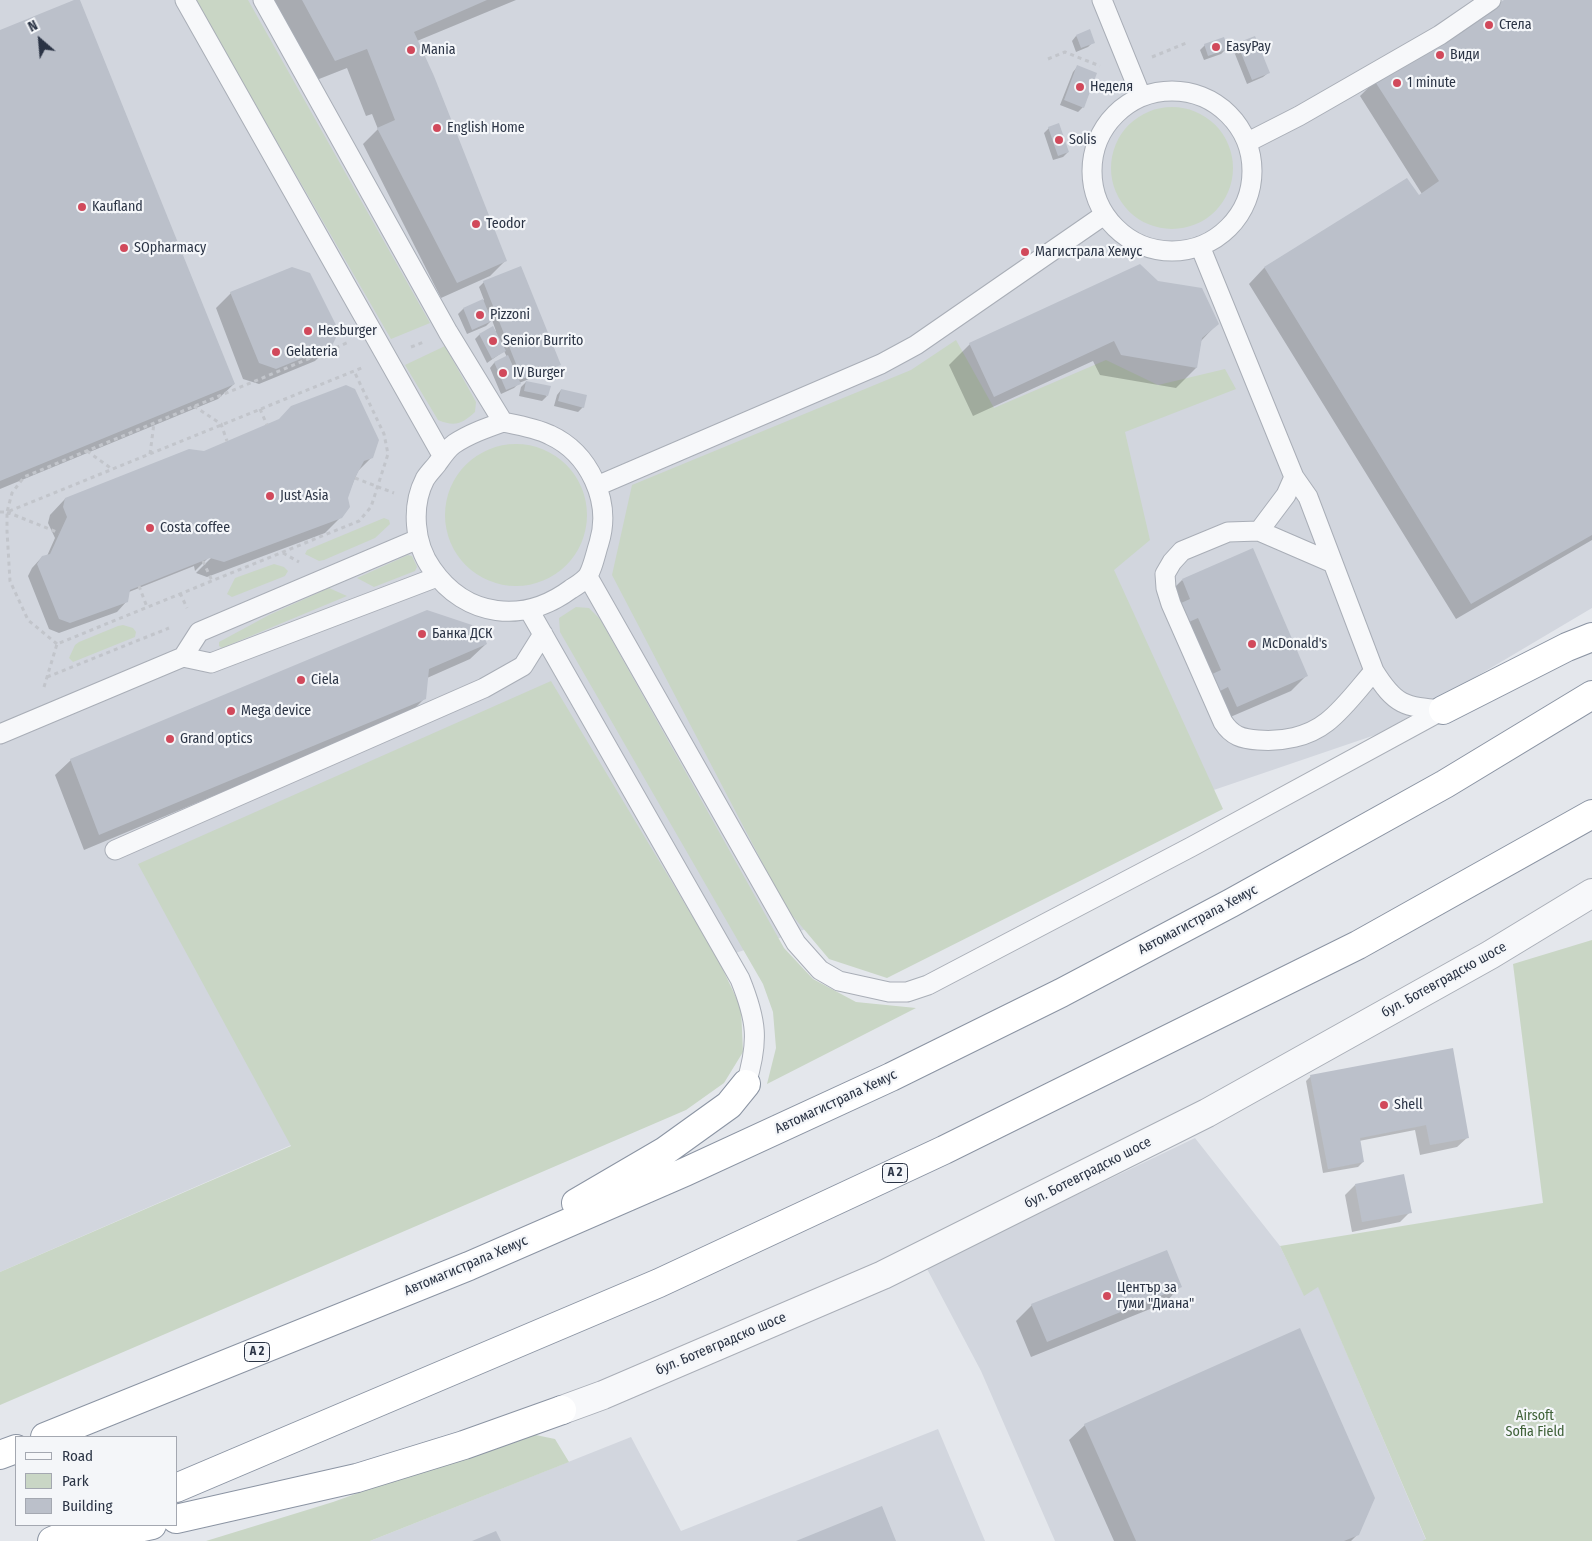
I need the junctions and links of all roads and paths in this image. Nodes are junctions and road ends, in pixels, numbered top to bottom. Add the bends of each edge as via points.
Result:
1 (184, 0) edge
2 (263, 0) edge
3 (1102, 0) edge
4 (1491, 0) edge
5 (1141, 96) junction
6 (1248, 142) junction
7 (1104, 215) junction
8 (1200, 246) junction
9 (448, 332) junction
10 (353, 340) dead end
11 (388, 357) junction
12 (354, 371) junction
13 (194, 406) junction
14 (260, 409) junction
15 (503, 422) junction
16 (154, 423) junction
17 (221, 424) junction
18 (267, 425) dead end
19 (227, 441) dead end
20 (87, 451) junction
21 (150, 454) junction
22 (442, 456) junction
23 (112, 469) junction
24 (1294, 477) junction
25 (356, 478) dead end
26 (598, 486) junction
27 (378, 487) junction
28 (418, 503) junction
29 (0, 512) edge
30 (7, 512) junction
31 (1259, 531) junction
32 (59, 534) dead end
33 (418, 539) junction
34 (203, 561) dead end
35 (1333, 562) junction
36 (437, 577) junction
37 (588, 577) junction
38 (212, 581) junction
39 (139, 586) dead end
40 (180, 593) junction
41 (147, 607) junction
42 (188, 610) dead end
43 (529, 610) junction
44 (174, 626) dead end
45 (543, 634) junction
46 (1592, 637) edge
47 (57, 644) junction
48 (183, 657) junction
49 (1374, 671) junction
50 (47, 677) junction
51 (1592, 696) edge
52 (1443, 710) junction
53 (35, 719) junction
54 (0, 734) edge
55 (1592, 814) edge
56 (115, 850) dead end
57 (1592, 893) edge
58 (746, 1084) joint
59 (469, 1266) junction
60 (562, 1410) joint
61 (47, 1436) edge
62 (15, 1449) edge
63 (0, 1455) edge
64 (178, 1487) edge
65 (178, 1519) edge
66 (88, 1526) edge
67 (148, 1526) edge
68 (52, 1541) edge
69 (81, 1541) edge

1 - 11 lane
2 - 9 lane
3 - 5 lane
4 - 6 lane via 1440,34
5 - 6 lane via 1180,90 1209,99 1232,117
5 - 7 lane via 1110,119 1096,144 1091,164 1093,189
6 - 8 lane via 1252,179 1247,201 1227,230
7 - 8 lane via 1131,241 1146,247 1167,251
7 - 26 lane via 916,345 881,364
8 - 24 lane
9 - 11 path
9 - 15 lane
10 - 13 path
11 - 12 path
11 - 22 lane
12 - 14 path
12 - 27 path via 384,434 388,454
13 - 16 path
13 - 17 path
14 - 17 path
14 - 18 path
15 - 22 lane via 473,433
15 - 26 lane via 550,435 571,448 587,466
16 - 20 path
16 - 21 path
17 - 19 path
17 - 21 path
20 - 23 path
20 - 30 path via 24,477 12,492
21 - 23 path
22 - 28 lane via 425,479
23 - 30 path
24 - 31 lane via 1286,494
24 - 35 lane via 1308,497
25 - 27 path
26 - 37 lane via 602,534
27 - 28 path
27 - 38 path via 371,507 359,521
28 - 33 lane
29 - 30 path
30 - 32 path
30 - 47 path via 10,581 28,620
31 - 35 lane
31 - 49 lane via 1228,532 1182,551 1166,574 1171,604 1229,731 1238,738 1276,741 1307,732 1326,722
33 - 36 lane via 426,561
33 - 48 lane via 199,632
34 - 38 path
35 - 49 lane
36 - 43 lane via 454,593 476,606 502,612
36 - 48 lane via 212,663
37 - 43 lane via 556,600
37 - 52 lane via 796,943 820,970 839,981 889,992 907,992 928,985 1191,848
38 - 40 path
39 - 41 path
40 - 41 path
40 - 42 path
41 - 47 path
43 - 45 lane
44 - 50 path
45 - 56 lane via 523,666 484,688
45 - 58 lane via 740,979 750,1004 755,1032 754,1058
46 - 52 highway
47 - 50 path
48 - 53 lane
49 - 52 lane via 1386,690 1402,703
50 - 53 path
51 - 59 highway, Автомагистрала Хемус / A 2 via 1445,784 1061,993 891,1077 685,1172
53 - 54 lane
55 - 64 highway, A 2 via 1358,945 944,1150 660,1283
57 - 60 street, бул. Ботевградско шосе via 1490,956 1207,1113 1105,1165 883,1275
58 - 59 highway via 729,1105 664,1151
59 - 61 highway, Автомагистрала Хемус / A 2
60 - 65 highway via 357,1478
62 - 63 highway
66 - 68 highway
67 - 69 highway

